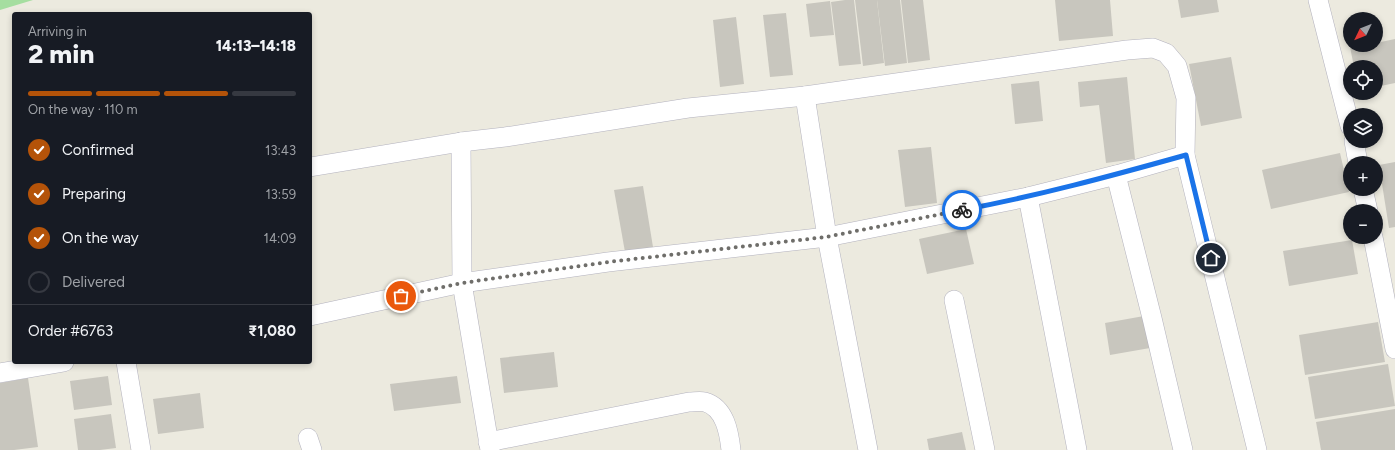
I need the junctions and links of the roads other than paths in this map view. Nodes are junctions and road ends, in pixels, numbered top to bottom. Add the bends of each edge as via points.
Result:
1 (1318, 0) edge
2 (805, 96) junction
3 (1345, 108) edge
4 (461, 142) junction
5 (1186, 155) junction
6 (312, 167) edge
7 (1116, 175) junction
8 (1028, 197) junction
9 (826, 237) junction
10 (1374, 244) edge
11 (462, 283) junction
12 (954, 300) dead end
13 (312, 316) edge
14 (1395, 349) edge
15 (52, 364) edge
16 (126, 364) edge
17 (0, 373) edge
18 (489, 446) edge
19 (142, 450) edge
20 (731, 450) edge
21 (868, 450) edge
22 (985, 450) edge
23 (1077, 450) edge
24 (1183, 450) edge
25 (1257, 450) edge

1 - 3 street
2 - 4 street via 688,108
2 - 5 street via 1153,48 1166,53 1177,66 1186,98
2 - 9 street
4 - 6 street
4 - 11 street
5 - 7 street
5 - 25 street
7 - 8 street
7 - 24 street
8 - 9 street
8 - 23 street
9 - 11 street via 608,262
9 - 21 street
10 - 14 street
11 - 13 street
11 - 18 street
12 - 22 street
15 - 17 street
16 - 19 street
18 - 20 street via 689,402 704,402 715,408 723,417 729,433

